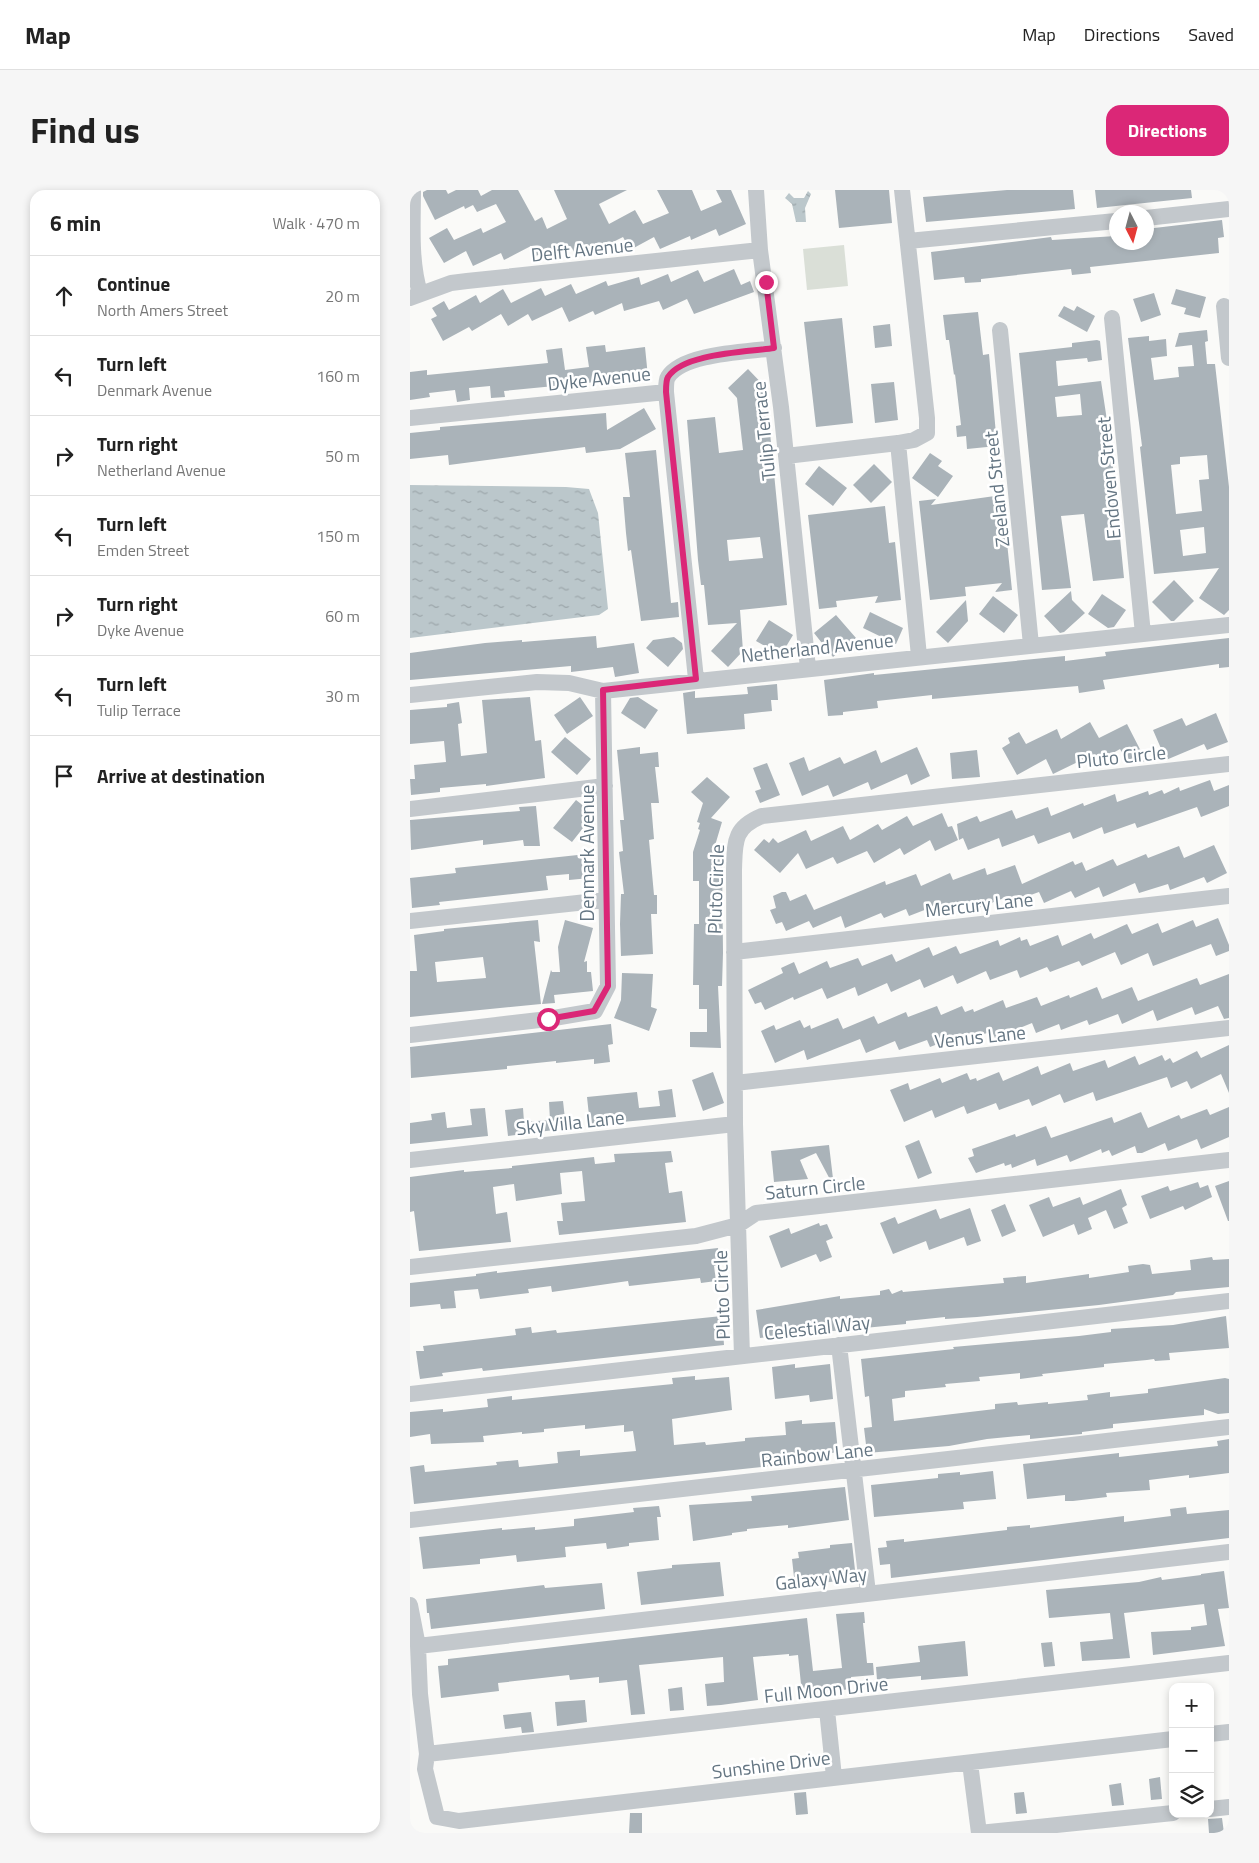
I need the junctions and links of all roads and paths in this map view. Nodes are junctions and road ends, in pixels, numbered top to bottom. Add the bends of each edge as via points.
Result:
1 (413, 190) edge
2 (756, 190) edge
3 (902, 190) edge
4 (1229, 209) edge
5 (1154, 217) edge
6 (1109, 222) edge
7 (908, 241) junction
8 (760, 250) junction
9 (415, 295) edge
10 (1224, 306) dead end
11 (1112, 318) dead end
12 (1000, 330) dead end
13 (774, 348) junction
14 (1229, 358) edge
15 (666, 392) junction
16 (410, 418) edge
17 (898, 443) junction
18 (786, 456) junction
19 (1229, 625) edge
20 (1142, 634) junction
21 (1031, 645) junction
22 (919, 656) junction
23 (808, 668) junction
24 (696, 679) junction
25 (603, 690) junction
26 (410, 695) edge
27 (1229, 764) edge
28 (605, 786) junction
29 (410, 809) edge
30 (1229, 896) edge
31 (605, 900) junction
32 (410, 921) edge
33 (734, 952) junction
34 (1229, 1028) edge
35 (410, 1035) edge
36 (734, 1083) junction
37 (735, 1124) junction
38 (410, 1160) edge
39 (1229, 1160) edge
40 (738, 1225) junction
41 (410, 1267) edge
42 (1229, 1301) edge
43 (839, 1345) junction
44 (742, 1356) junction
45 (410, 1394) edge
46 (1229, 1427) edge
47 (853, 1470) junction
48 (410, 1520) edge
49 (1229, 1552) edge
50 (868, 1593) junction
51 (410, 1605) edge
52 (418, 1646) junction
53 (1229, 1663) edge
54 (415, 1695) edge
55 (827, 1710) junction
56 (416, 1723) edge
57 (1229, 1732) edge
58 (1214, 1734) edge
59 (1169, 1739) edge
60 (427, 1754) junction
61 (970, 1763) junction
62 (834, 1777) junction
63 (1229, 1807) edge
64 (1214, 1809) edge
65 (1169, 1813) edge
66 (979, 1833) edge

1 - 9 street
2 - 8 street, Tulip Terrace
3 - 7 street
4 - 5 street
6 - 7 street
7 - 17 street via 928,418 927,433
8 - 9 street, Delft Avenue via 467,281
8 - 13 street, Tulip Terrace
10 - 14 street
11 - 20 street, Endoven Street
12 - 21 street, Zeeland Street
13 - 15 street, Dyke Avenue via 693,360 668,377
13 - 18 street, Tulip Terrace
15 - 16 street, Dyke Avenue
15 - 24 street
17 - 18 street
17 - 22 street
18 - 23 street, Tulip Terrace
19 - 20 street, Netherland Avenue
20 - 21 street, Netherland Avenue
21 - 22 street, Netherland Avenue
22 - 23 street, Netherland Avenue
23 - 24 street, Netherland Avenue
24 - 25 street, Netherland Avenue
25 - 26 street, Netherland Avenue via 568,683 537,682
25 - 28 street, Denmark Avenue
27 - 33 street, Pluto Circle via 762,816 747,822 737,834
28 - 29 street
28 - 31 street, Denmark Avenue
30 - 33 street, Mercury Lane
31 - 32 street
31 - 35 street, Denmark Avenue via 608,986 594,1011
33 - 36 street, Pluto Circle
34 - 36 street, Venus Lane
36 - 37 street, Pluto Circle
37 - 38 street, Sky Villa Lane
37 - 40 street, Pluto Circle
39 - 40 street, Saturn Circle via 756,1213
40 - 41 street, Saturn Circle via 696,1236
40 - 44 street, Pluto Circle
42 - 43 street, Celestial Way
43 - 44 street, Celestial Way
43 - 47 street
44 - 45 street, Celestial Way
46 - 47 street, Rainbow Lane
47 - 48 street, Rainbow Lane
47 - 50 street
49 - 50 street, Galaxy Way
50 - 52 street, Galaxy Way
51 - 52 street
52 - 54 street
53 - 55 street, Full Moon Drive
54 - 56 street
55 - 60 street, Full Moon Drive
55 - 62 street
56 - 60 street
57 - 58 street
59 - 61 street, Sunshine Drive
60 - 62 street, Sunshine Drive via 425,1769 437,1817 459,1821
61 - 62 street, Sunshine Drive
61 - 66 street
63 - 64 street
65 - 66 street

